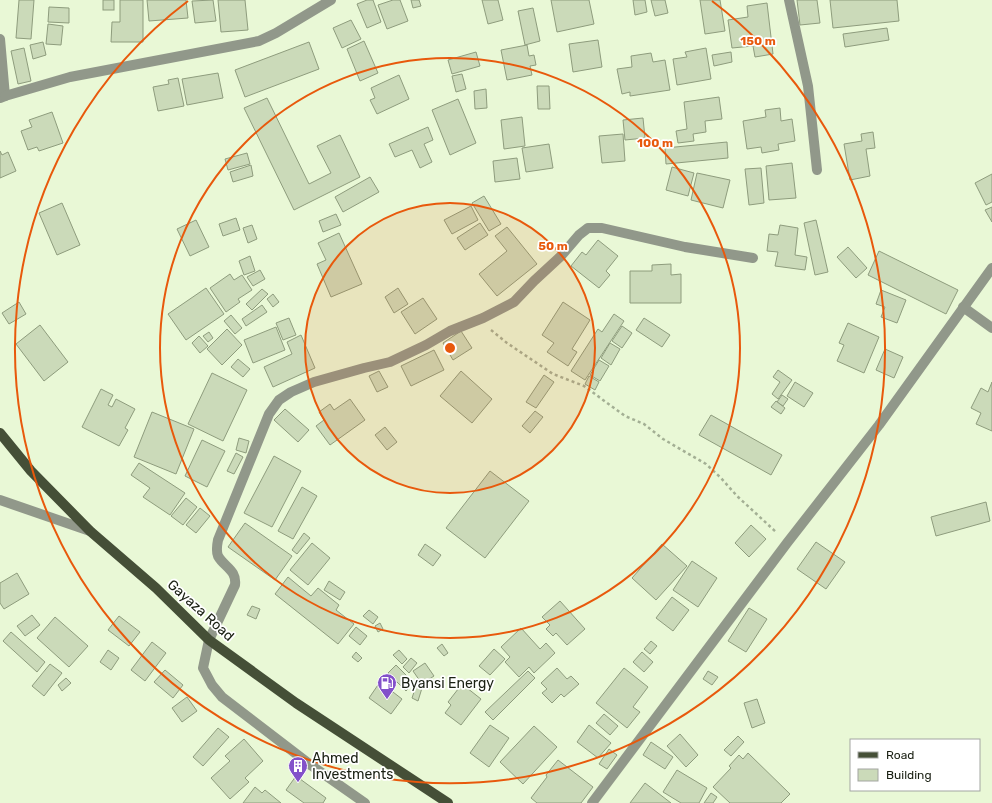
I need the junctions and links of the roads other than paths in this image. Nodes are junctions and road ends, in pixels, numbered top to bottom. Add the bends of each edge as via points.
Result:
1 (331, 0) edge
2 (789, 0) edge
3 (0, 39) edge
4 (2, 97) edge
5 (817, 170) dead end
6 (753, 258) dead end
7 (992, 268) edge
8 (963, 307) junction
9 (992, 328) edge
10 (0, 433) edge
11 (0, 500) edge
12 (90, 531) junction
13 (209, 640) junction
14 (365, 803) edge
15 (448, 803) edge
16 (592, 803) edge

1 - 4 street via 259,41 70,77
2 - 5 street via 808,86
3 - 4 street
6 - 13 street via 685,247 602,228 588,228 514,302 390,362 314,382 279,400 269,414 218,540 218,555 233,574 235,585
7 - 8 street
8 - 9 street
8 - 16 street via 878,425
10 - 12 main road, Gayaza Road via 31,471
11 - 12 street
12 - 13 main road, Gayaza Road via 156,588
13 - 14 street via 203,668 222,697
13 - 15 main road, Gayaza Road via 296,703

